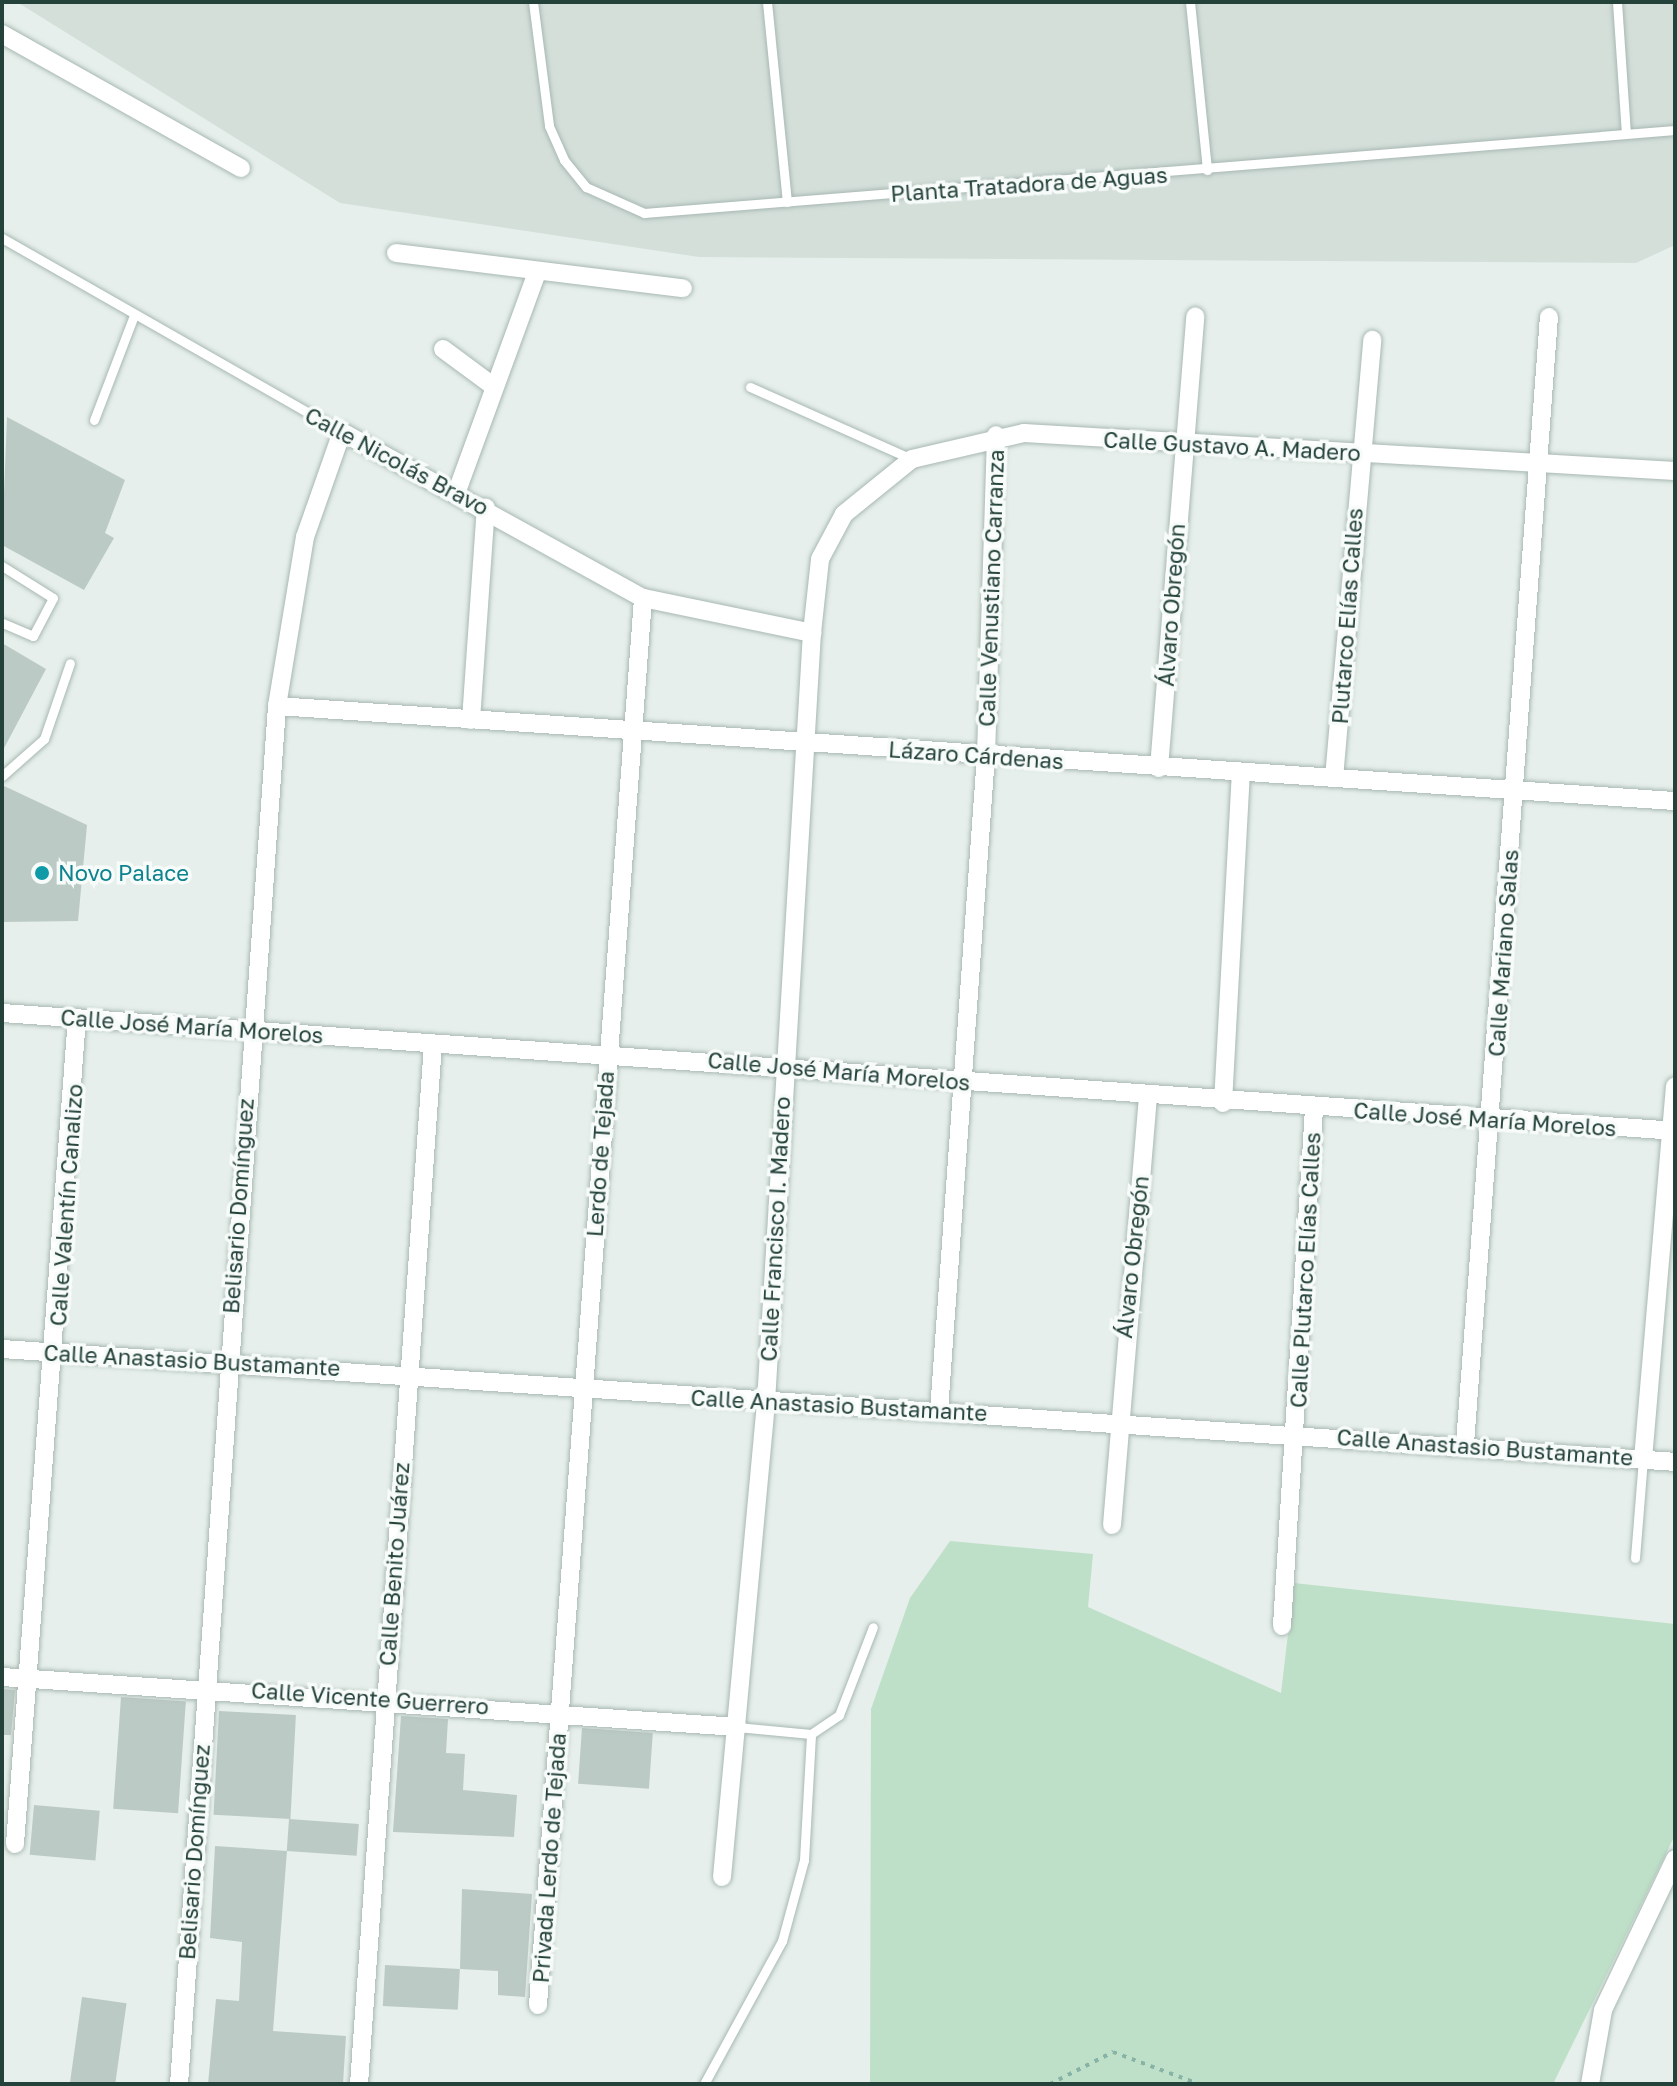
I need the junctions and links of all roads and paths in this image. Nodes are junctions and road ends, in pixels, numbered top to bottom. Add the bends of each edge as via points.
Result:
1 (533, 2) edge
2 (767, 2) edge
3 (1190, 2) edge
4 (1617, 2) edge
5 (2, 34) edge
6 (1675, 130) edge
7 (1626, 133) junction
8 (241, 168) dead end
9 (1207, 170) junction
10 (787, 202) junction
11 (2, 238) edge
12 (396, 253) dead end
13 (537, 272) junction
14 (683, 288) dead end
15 (134, 315) junction
16 (1195, 316) dead end
17 (1549, 317) dead end
18 (1372, 340) dead end
19 (443, 349) dead end
20 (493, 386) junction
21 (750, 387) dead end
22 (94, 420) dead end
23 (342, 432) junction
24 (996, 435) junction
25 (1184, 443) junction
26 (1360, 453) junction
27 (912, 459) junction
28 (1534, 462) junction
29 (1675, 471) edge
30 (457, 491) junction
31 (486, 508) junction
32 (827, 541) joint
33 (2, 566) edge
34 (643, 598) junction
35 (2, 623) edge
36 (812, 633) junction
37 (70, 663) dead end
38 (277, 706) junction
39 (471, 720) junction
40 (633, 733) junction
41 (805, 743) junction
42 (986, 755) junction
43 (1159, 768) junction
44 (1241, 773) junction
45 (2, 776) edge
46 (1334, 778) junction
47 (1513, 789) junction
48 (1675, 801) edge
49 (2, 1013) edge
50 (77, 1018) junction
51 (251, 1030) junction
52 (433, 1044) junction
53 (608, 1053) junction
54 (783, 1067) junction
55 (963, 1082) junction
56 (1675, 1086) edge
57 (1148, 1095) junction
58 (1223, 1103) junction
59 (1314, 1108) junction
60 (1492, 1119) junction
61 (1674, 1131) edge
62 (2, 1349) edge
63 (57, 1352) junction
64 (226, 1362) junction
65 (408, 1373) junction
66 (582, 1387) junction
67 (766, 1402) junction
68 (939, 1411) junction
69 (1116, 1420) junction
70 (1296, 1433) junction
71 (1465, 1444) junction
72 (1643, 1459) junction
73 (1675, 1462) edge
74 (1112, 1525) dead end
75 (1635, 1558) dead end
76 (1282, 1626) dead end
77 (873, 1627) dead end
78 (2, 1677) edge
79 (29, 1678) junction
80 (204, 1688) junction
81 (384, 1698) junction
82 (559, 1710) junction
83 (737, 1727) junction
84 (811, 1734) junction
85 (15, 1844) dead end
86 (1675, 1859) edge
87 (722, 1877) dead end
88 (538, 2005) dead end
89 (179, 2084) edge
90 (359, 2084) edge
91 (704, 2084) edge
92 (1050, 2084) edge
93 (1199, 2084) edge
94 (1590, 2084) edge

1 - 10 lane, Planta Tratadora de Aguas via 549,126 586,187 665,215
2 - 10 lane
3 - 9 lane
4 - 7 lane
5 - 8 street
6 - 7 lane, Planta Tratadora de Aguas
7 - 9 lane, Planta Tratadora de Aguas
9 - 10 lane, Planta Tratadora de Aguas
11 - 15 lane, Calle Nicolás Bravo
12 - 13 street
13 - 14 street
13 - 20 street
15 - 22 lane
15 - 23 lane, Calle Nicolás Bravo
16 - 25 street, Álvaro Obregón
17 - 28 street, Calle Mariano Salas
18 - 26 street, Plutarco Elías Calles
19 - 20 street
20 - 30 street
21 - 27 lane
23 - 30 street, Calle Nicolás Bravo
23 - 38 street, Belisario Domínguez via 305,537
24 - 25 street, Calle Gustavo A. Madero
24 - 27 street, Calle Gustavo A. Madero
24 - 42 street, Calle Venustiano Carranza
25 - 26 street, Calle Gustavo A. Madero
25 - 43 street, Álvaro Obregón
26 - 28 street, Calle Gustavo A. Madero
26 - 46 street, Plutarco Elías Calles
27 - 32 street, Calle Gustavo A. Madero via 871,486
28 - 29 street, Calle Gustavo A. Madero
28 - 47 street, Calle Mariano Salas
30 - 31 street, Calle Nicolás Bravo
31 - 34 street, Calle Nicolás Bravo
31 - 39 street
32 - 36 street, Calle Francisco I. Madero
33 - 35 lane via 53,598 33,636
34 - 36 street, Calle Nicolás Bravo
34 - 40 street, Lerdo de Tejada
36 - 41 street, Calle Francisco I. Madero
37 - 45 lane via 44,739
38 - 39 street, Lázaro Cárdenas
38 - 51 street, Belisario Domínguez
39 - 40 street, Lázaro Cárdenas
40 - 41 street, Lázaro Cárdenas
40 - 53 street, Lerdo de Tejada
41 - 42 street, Lázaro Cárdenas
41 - 54 street, Calle Francisco I. Madero
42 - 43 street, Lázaro Cárdenas
42 - 55 street, Calle Venustiano Carranza
43 - 44 street, Lázaro Cárdenas
44 - 46 street, Lázaro Cárdenas
44 - 58 street
46 - 47 street, Lázaro Cárdenas
47 - 48 street, Lázaro Cárdenas
47 - 60 street, Calle Mariano Salas
49 - 50 street, Calle José María Morelos
50 - 51 street, Calle José María Morelos
50 - 63 street, Calle Valentín Canalizo
51 - 52 street, Calle José María Morelos
51 - 64 street, Belisario Domínguez
52 - 53 street, Calle José María Morelos
52 - 65 street, Calle Benito Juárez
53 - 54 street, Calle José María Morelos
53 - 66 street, Lerdo de Tejada
54 - 55 street, Calle José María Morelos
54 - 67 street, Calle Francisco I. Madero
55 - 57 street, Calle José María Morelos
55 - 68 street, Calle Venustiano Carranza
56 - 61 street
57 - 58 street, Calle José María Morelos
57 - 69 street, Álvaro Obregón
58 - 59 street, Calle José María Morelos
59 - 60 street, Calle José María Morelos
59 - 70 street, Calle Plutarco Elías Calles
60 - 61 street, Calle José María Morelos
60 - 71 street, Calle Mariano Salas
61 - 72 street
62 - 63 street, Calle Anastasio Bustamante
63 - 64 street, Calle Anastasio Bustamante
63 - 79 street, Calle Valentín Canalizo
64 - 65 street, Calle Anastasio Bustamante
64 - 80 street, Belisario Domínguez
65 - 66 street, Calle Anastasio Bustamante
65 - 81 street, Calle Benito Juárez
66 - 67 street, Calle Anastasio Bustamante
66 - 82 street, Lerdo de Tejada
67 - 68 street, Calle Anastasio Bustamante
67 - 83 street, Calle Francisco I. Madero
68 - 69 street, Calle Anastasio Bustamante
69 - 70 street, Calle Anastasio Bustamante
69 - 74 street, Álvaro Obregón
70 - 71 street, Calle Anastasio Bustamante
70 - 76 street, Calle Plutarco Elías Calles
71 - 72 street, Calle Anastasio Bustamante
72 - 73 street, Calle Anastasio Bustamante
72 - 75 lane
77 - 84 lane via 839,1715
78 - 79 street, Calle Vicente Guerrero
79 - 80 street, Calle Vicente Guerrero
79 - 85 street, Calle Valentín Canalizo
80 - 81 street, Calle Vicente Guerrero
80 - 89 street, Belisario Domínguez
81 - 82 street, Calle Vicente Guerrero
81 - 90 street, Calle Benito Juárez
82 - 83 street, Calle Vicente Guerrero
82 - 88 street, Privada Lerdo de Tejada
83 - 84 lane
83 - 87 street, Calle Francisco I. Madero
84 - 91 lane via 804,1860 782,1941
86 - 94 street via 1603,2010
92 - 93 path via 1113,2052

